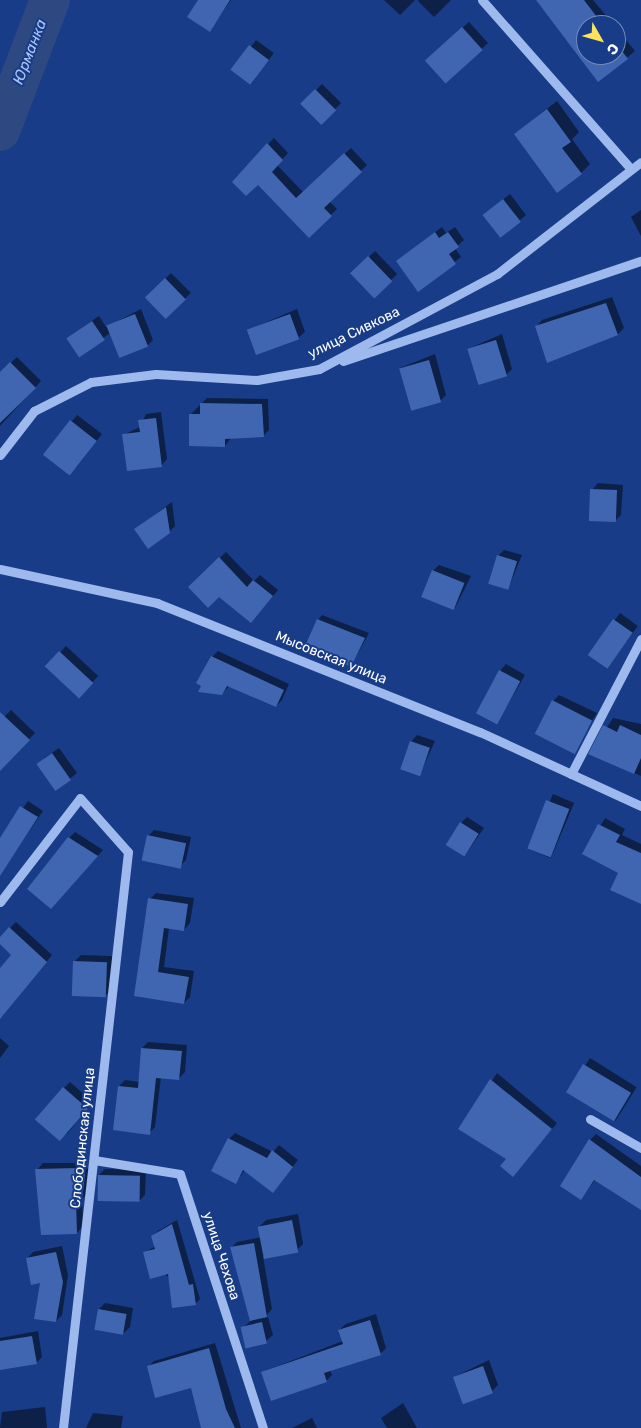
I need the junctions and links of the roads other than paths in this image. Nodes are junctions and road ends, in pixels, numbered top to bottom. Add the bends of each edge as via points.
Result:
1 (482, 0) edge
2 (641, 162) edge
3 (631, 169) junction
4 (641, 261) edge
5 (318, 369) junction
6 (0, 455) edge
7 (0, 569) edge
8 (641, 639) edge
9 (570, 774) junction
10 (641, 806) edge
11 (0, 902) edge
12 (590, 1119) dead end
13 (641, 1148) edge
14 (94, 1160) junction
15 (63, 1428) edge
16 (263, 1428) edge

1 - 3 street
2 - 3 street, улица Сивкова
3 - 5 street, улица Сивкова via 497,274
4 - 5 street
5 - 6 street, улица Сивкова via 257,380 156,374 91,382 34,412
7 - 9 street, Мысовская улица via 157,602 480,732
8 - 9 street
9 - 10 street, Мысовская улица
11 - 14 street, Слободинская улица via 80,798 128,852
12 - 13 street
14 - 15 street, Слободинская улица
14 - 16 street, улица Чехова via 180,1174

